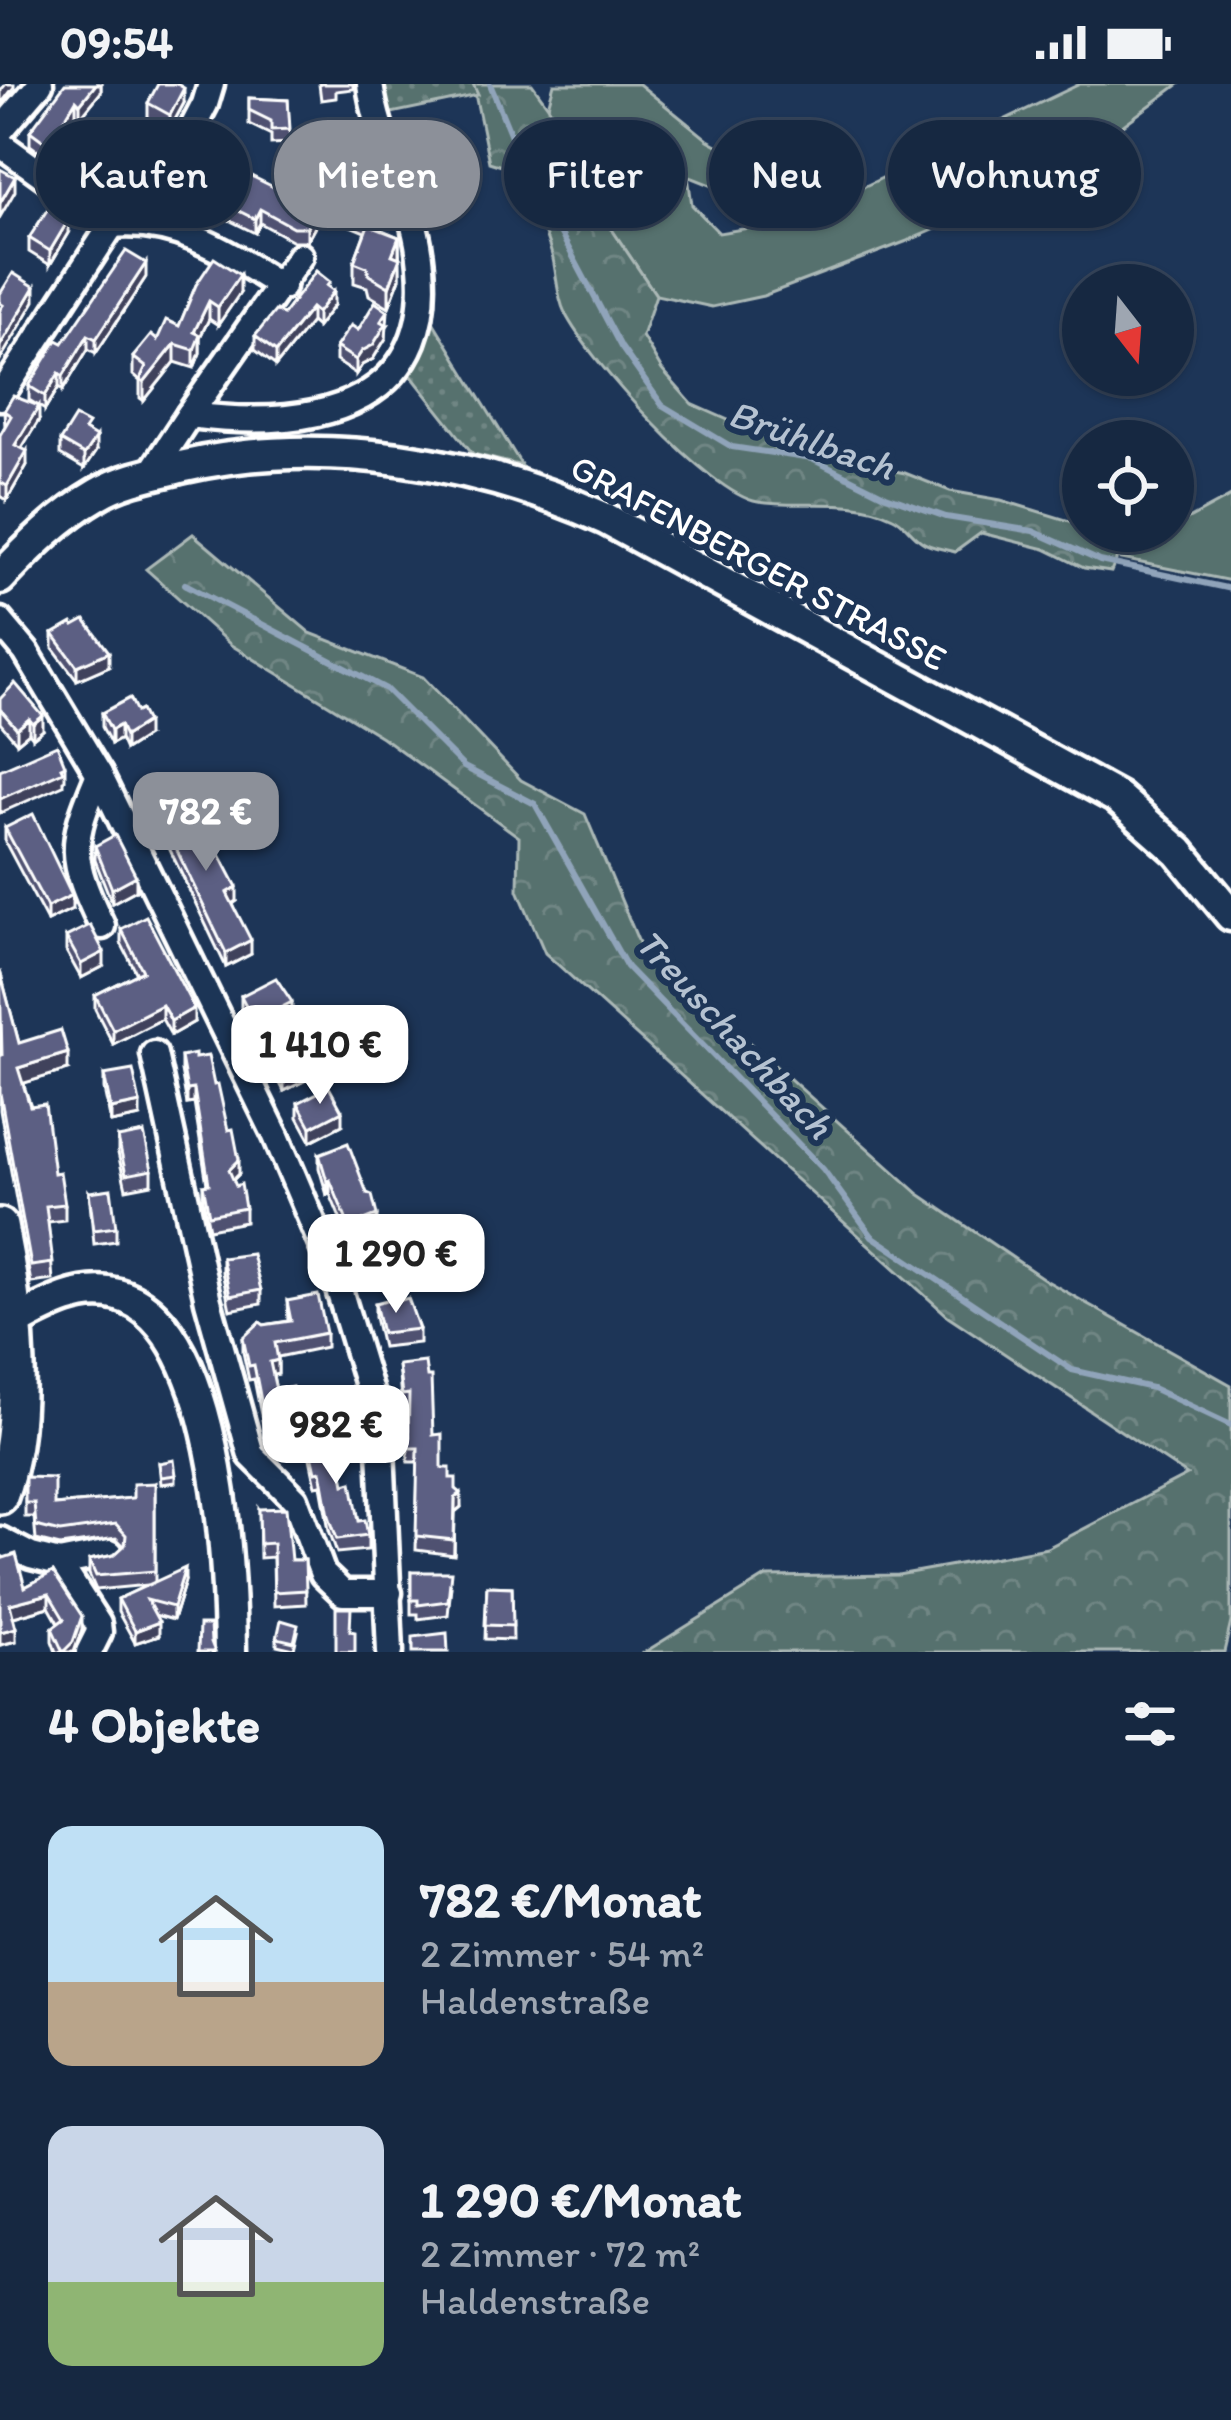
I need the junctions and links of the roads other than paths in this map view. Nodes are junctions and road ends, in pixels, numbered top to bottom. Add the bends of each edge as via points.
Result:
1 (40, 84) edge
2 (211, 84) edge
3 (370, 84) edge
4 (197, 120) edge
5 (0, 131) edge
6 (0, 144) edge
7 (36, 170) edge
8 (110, 228) edge
9 (166, 228) edge
10 (300, 256) dead end
11 (282, 287) junction
12 (0, 397) edge
13 (189, 415) junction
14 (150, 474) junction
15 (0, 578) edge
16 (0, 621) edge
17 (100, 774) junction
18 (1231, 915) edge
19 (102, 926) dead end
20 (154, 1054) dead end
21 (0, 1226) edge
22 (7, 1324) edge
23 (0, 1496) edge
24 (0, 1540) edge
25 (110, 1553) edge
26 (59, 1563) junction
27 (389, 1593) junction
28 (89, 1652) edge
29 (230, 1652) edge
30 (390, 1652) edge

1 - 5 street
2 - 4 street
3 - 13 street via 421,267 416,331 402,365 367,396 314,413 234,421
6 - 7 street
8 - 12 street
9 - 11 street via 212,243
10 - 11 street
11 - 13 street
13 - 14 street
14 - 15 street, GRAFENBERGER STRASSE via 100,492 59,520
14 - 18 street, GRAFENBERGER STRASSE via 272,453 324,454 422,463 546,492 1118,798 1179,852
16 - 17 street
17 - 19 street via 75,848
17 - 27 street via 334,1273 380,1425
20 - 27 street via 251,1455 295,1499 322,1574 343,1593
21 - 22 main road
22 - 23 main road via 15,1433
22 - 29 street via 60,1300 109,1293 147,1311 164,1330 184,1364 215,1462
24 - 26 street
25 - 26 street
26 - 28 street via 98,1624
27 - 30 street

